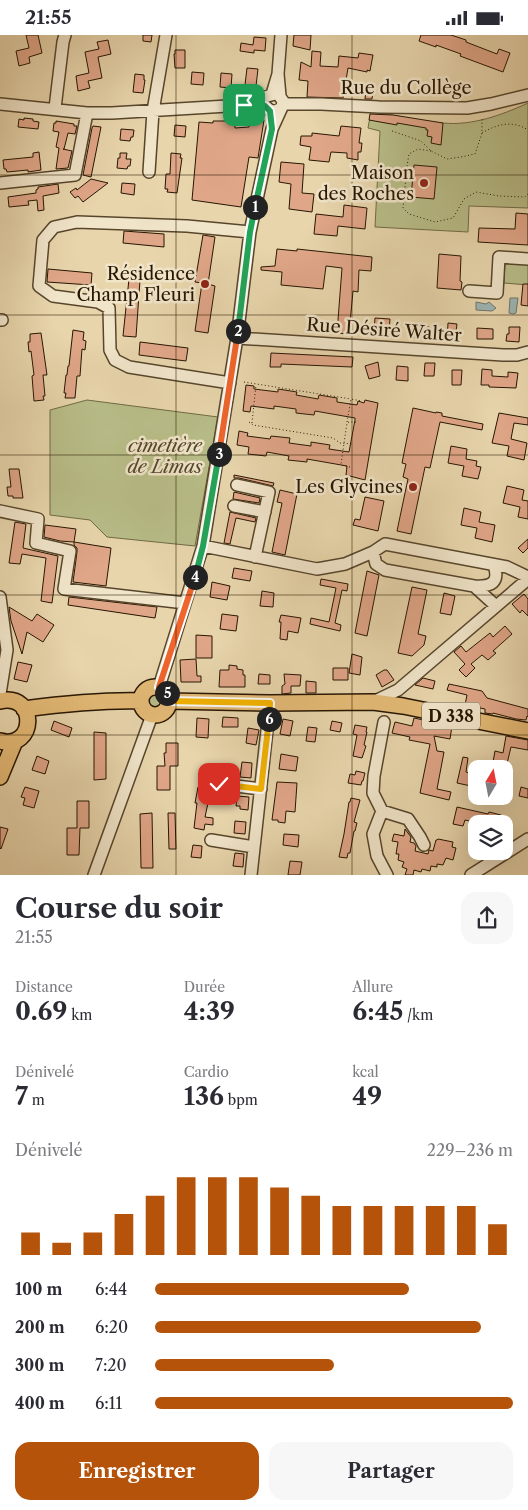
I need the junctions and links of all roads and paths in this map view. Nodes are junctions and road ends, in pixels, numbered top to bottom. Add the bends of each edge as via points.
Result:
1 (65, 35) edge
2 (166, 35) edge
3 (281, 35) edge
4 (528, 95) edge
5 (274, 103) junction
6 (0, 104) edge
7 (479, 106) junction
8 (55, 108) junction
9 (153, 111) junction
10 (87, 113) junction
11 (528, 130) edge
12 (392, 131) dead end
13 (482, 133) junction
14 (431, 151) junction
15 (149, 172) dead end
16 (0, 183) edge
17 (528, 194) edge
18 (250, 232) junction
19 (528, 259) edge
20 (469, 291) dead end
21 (237, 338) junction
22 (528, 352) edge
23 (244, 382) dead end
24 (230, 383) junction
25 (256, 384) junction
26 (351, 399) junction
27 (361, 401) dead end
28 (347, 423) junction
29 (356, 423) dead end
30 (344, 444) junction
31 (353, 445) dead end
32 (350, 467) dead end
33 (237, 485) dead end
34 (234, 506) dead end
35 (0, 511) edge
36 (264, 512) junction
37 (203, 546) junction
38 (373, 553) junction
39 (254, 557) junction
40 (494, 565) junction
41 (528, 578) edge
42 (474, 586) junction
43 (0, 597) edge
44 (185, 603) junction
45 (496, 606) junction
46 (159, 687) junction
47 (9, 701) edge
48 (141, 701) junction
49 (169, 701) junction
50 (373, 702) junction
51 (270, 703) junction
52 (51, 706) junction
53 (152, 715) junction
54 (384, 722) dead end
55 (28, 725) junction
56 (528, 731) edge
57 (7, 741) edge
58 (0, 748) edge
59 (0, 762) edge
60 (0, 777) edge
61 (219, 784) dead end
62 (261, 789) junction
63 (382, 811) junction
64 (528, 839) edge
65 (211, 840) dead end
66 (424, 845) dead end
67 (254, 847) junction
68 (94, 875) edge
69 (251, 875) edge
70 (388, 875) edge
71 (471, 875) edge

1 - 8 street
2 - 9 street
3 - 5 street
4 - 7 street, Rue du Collège
5 - 7 street, Rue du Collège via 422,108
5 - 9 street
5 - 18 street via 272,129
6 - 8 street
7 - 13 path via 483,119
8 - 10 street
9 - 10 street
9 - 15 street
10 - 16 street via 75,175
11 - 13 path via 520,124 508,124
12 - 14 path via 421,141
13 - 14 path via 475,154 447,159
14 - 17 path via 418,149 409,154 404,208 409,213 435,222 453,218 464,199 476,192 499,197 525,197
18 - 21 street
18 - 24 street via 77,222 54,227 43,240 39,285 53,297 98,302 109,309 110,350 115,360 129,367
19 - 20 street via 499,257 497,293
21 - 22 street, Rue Désiré Walter via 502,355
21 - 24 street
23 - 25 path
24 - 37 street
25 - 26 path
25 - 30 path via 253,425 333,438
26 - 27 path
26 - 28 path
28 - 29 path
28 - 30 path
30 - 31 path
30 - 32 path via 341,464
33 - 36 street via 269,492
34 - 36 street
35 - 44 street via 38,519 36,543 70,551 64,589
36 - 39 street
37 - 39 street
37 - 44 street
38 - 39 street via 345,564 318,569
38 - 40 street via 385,544
38 - 42 street via 376,564 385,570
40 - 41 street via 507,567
40 - 42 street via 496,573 492,584
41 - 45 street
42 - 45 street
43 - 47 street via 7,650 3,679
44 - 46 street
45 - 50 street via 398,690
46 - 48 main road via 146,690
46 - 49 main road
47 - 52 main road
47 - 55 main road via 28,719
48 - 52 main road
48 - 53 main road via 144,710
49 - 51 main road, D 338
49 - 53 main road via 164,712
50 - 51 main road, D 338
50 - 56 main road, D 338
51 - 62 street
52 - 55 main road
53 - 68 street
54 - 63 street via 373,793
55 - 57 main road via 21,737
57 - 60 main road
58 - 59 main road
61 - 62 street
62 - 67 street
63 - 66 street via 408,819
63 - 70 street via 373,834 377,856
64 - 71 street
65 - 67 street
67 - 69 street

